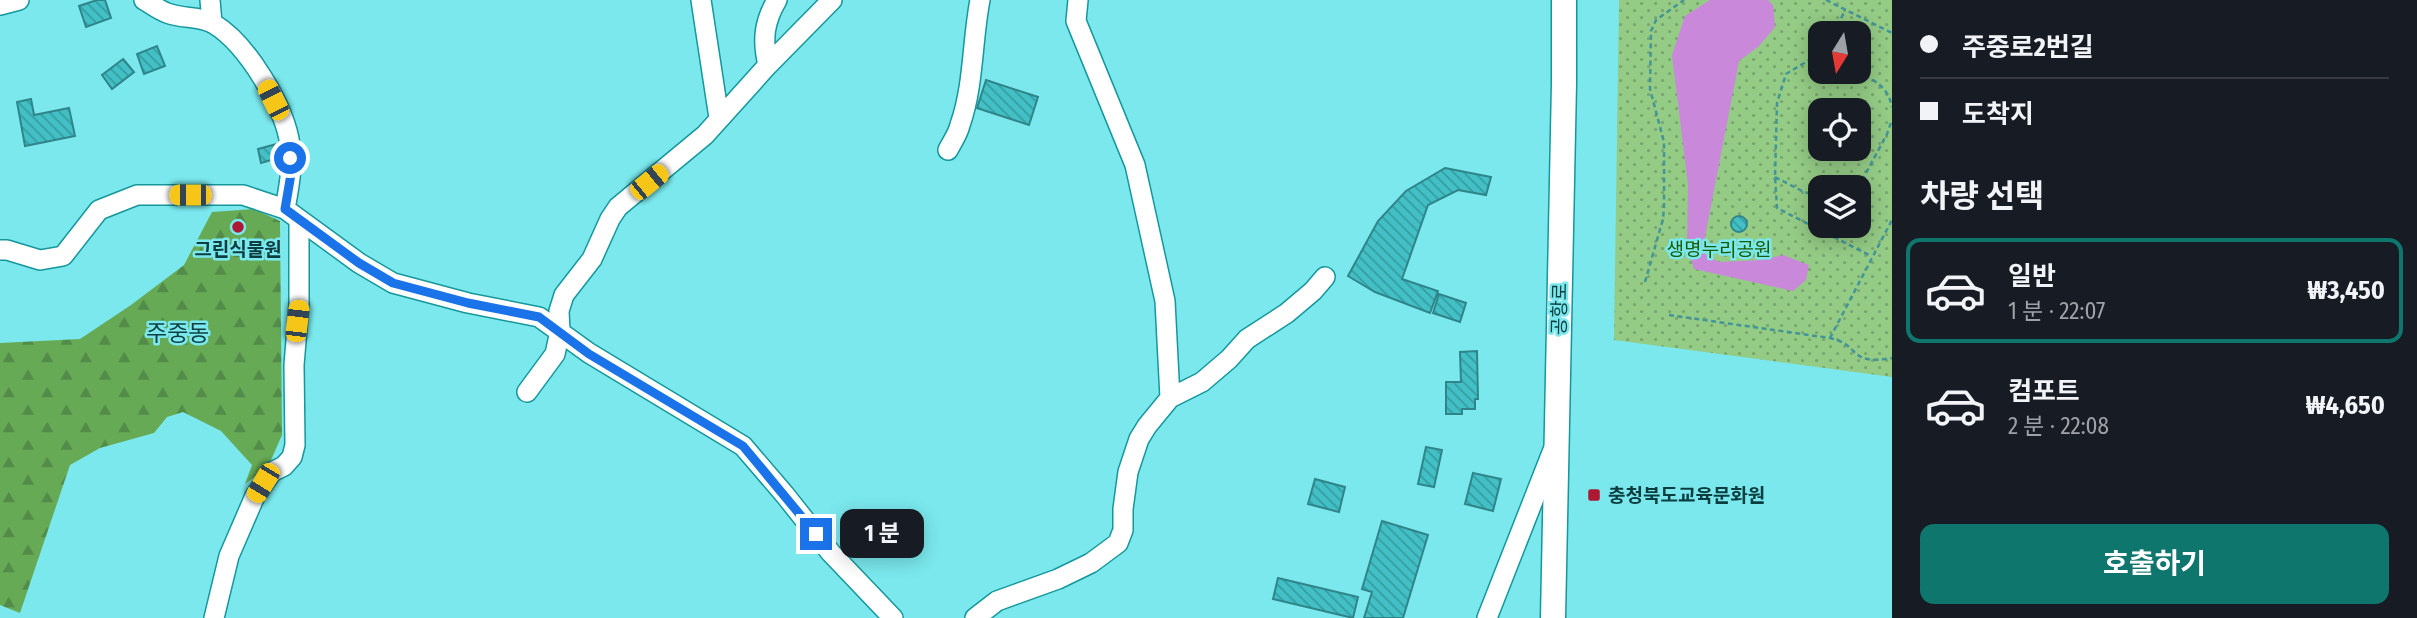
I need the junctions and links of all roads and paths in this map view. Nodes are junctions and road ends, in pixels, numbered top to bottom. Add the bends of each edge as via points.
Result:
1 (19, 0) edge
2 (144, 0) edge
3 (210, 0) edge
4 (701, 0) edge
5 (777, 0) edge
6 (832, 0) edge
7 (980, 0) edge
8 (1078, 0) edge
9 (1564, 0) edge
10 (1684, 0) edge
11 (1826, 0) edge
12 (0, 5) edge
13 (1845, 10) junction
14 (1839, 21) edge
15 (212, 23) junction
16 (1892, 33) edge
17 (1808, 61) edge
18 (768, 65) junction
19 (1871, 78) edge
20 (1892, 107) edge
21 (719, 118) junction
22 (1892, 120) edge
23 (948, 150) dead end
24 (1865, 175) edge
25 (1775, 177) junction
26 (1808, 193) edge
27 (292, 214) junction
28 (1892, 220) edge
29 (1886, 231) junction
30 (1892, 234) edge
31 (0, 250) edge
32 (1871, 256) junction
33 (1325, 277) dead end
34 (1645, 282) dead end
35 (1669, 315) dead end
36 (560, 331) junction
37 (1830, 338) junction
38 (1892, 358) edge
39 (527, 392) dead end
40 (1170, 398) junction
41 (1556, 442) junction
42 (214, 618) edge
43 (893, 618) edge
44 (975, 618) edge
45 (1487, 618) edge
46 (1553, 618) edge

1 - 12 street
2 - 15 street via 169,13
3 - 15 street
4 - 21 street
5 - 18 street via 764,29
6 - 18 street
7 - 23 street via 965,106
8 - 40 street via 1076,21 1140,185 1165,301
9 - 41 main road, 공항로
10 - 34 path via 1656,20 1651,31 1650,89 1664,142 1664,207
11 - 13 path
13 - 14 path
13 - 16 path
15 - 27 street via 251,59 281,116 289,142
17 - 25 path via 1786,74 1777,103
18 - 21 street
19 - 20 path via 1889,93
21 - 36 street via 698,142 618,207 592,259 564,295
22 - 24 path
25 - 26 path
25 - 32 path via 1777,208
27 - 31 street via 243,195 137,195 99,210 63,256 40,260
27 - 36 street via 393,283 539,317
27 - 42 street via 299,305 295,446 292,457 272,472 255,496 229,556
28 - 29 path
29 - 30 path
29 - 32 path
32 - 37 path
33 - 40 street via 1202,382
35 - 37 path
36 - 39 street via 555,354
36 - 43 street via 589,354 743,446 831,554
37 - 38 path via 1843,341 1860,359
40 - 44 street via 1139,439 1128,472 1118,543 1091,563 997,601
41 - 45 street
41 - 46 main road, 공항로

